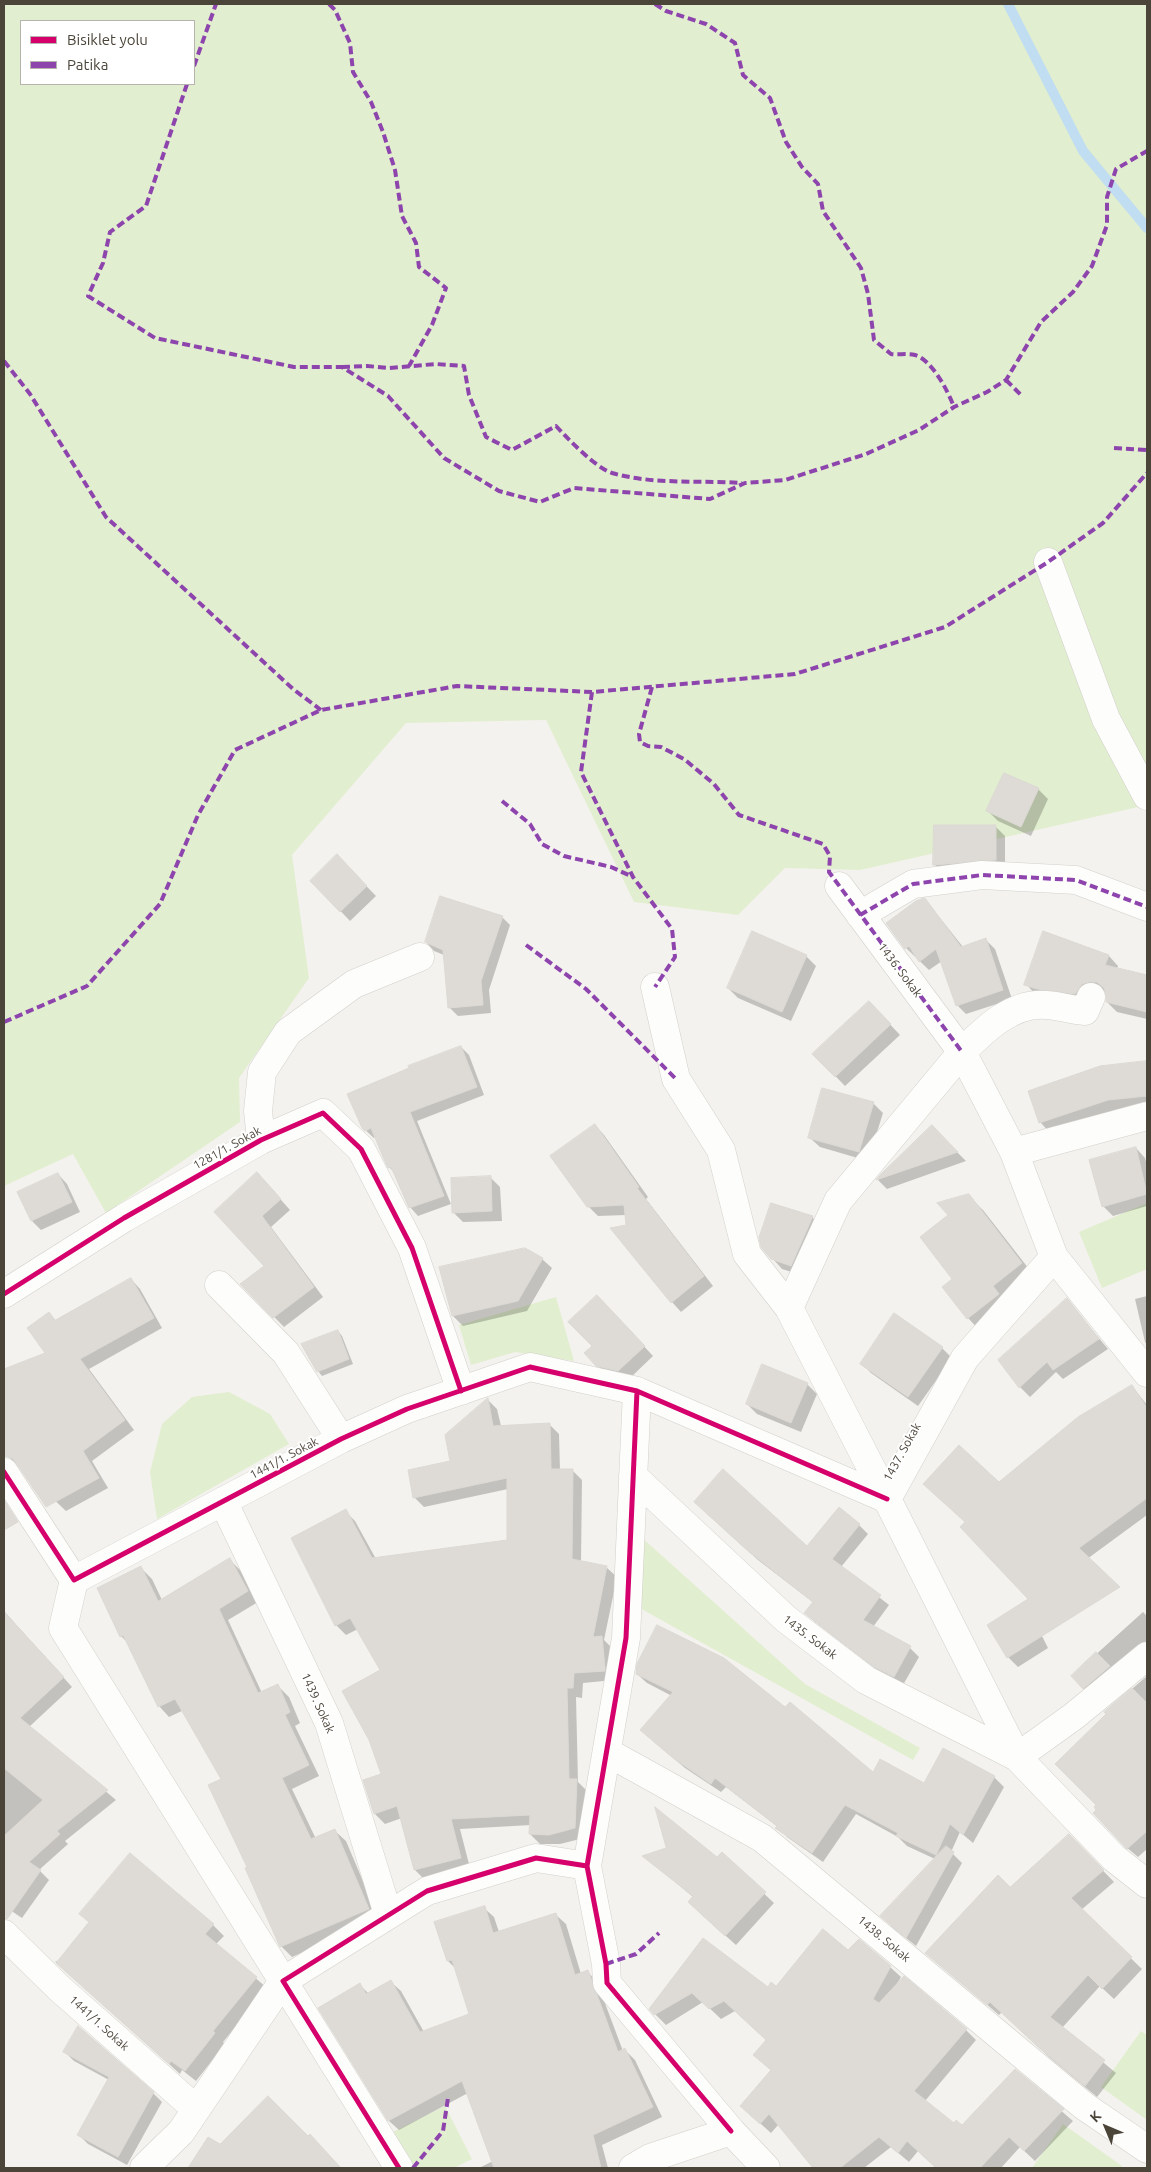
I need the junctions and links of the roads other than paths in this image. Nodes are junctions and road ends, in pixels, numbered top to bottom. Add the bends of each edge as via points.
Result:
1 (1048, 562) dead end
2 (1147, 796) edge
3 (839, 886) dead end
4 (1147, 907) edge
5 (860, 915) junction
6 (420, 957) dead end
7 (655, 987) dead end
8 (1091, 997) dead end
9 (962, 1052) junction
10 (1147, 1116) edge
11 (261, 1140) junction
12 (1014, 1152) junction
13 (1054, 1257) junction
14 (219, 1285) dead end
15 (4, 1294) edge
16 (789, 1308) junction
17 (1147, 1373) edge
18 (461, 1390) junction
19 (637, 1391) junction
20 (341, 1439) junction
21 (4, 1472) edge
22 (633, 1476) junction
23 (887, 1499) junction
24 (223, 1501) junction
25 (74, 1580) junction
26 (1147, 1656) edge
27 (606, 1752) junction
28 (1017, 1757) junction
29 (587, 1866) junction
30 (1147, 1884) edge
31 (388, 1914) junction
32 (4, 1934) edge
33 (283, 1981) junction
34 (196, 2109) junction
35 (731, 2131) junction
36 (1147, 2149) edge
37 (144, 2168) edge
38 (399, 2168) edge
39 (633, 2168) edge
40 (766, 2168) edge

1 - 2 street via 1106,719
3 - 5 street, 1436. Sokak
4 - 5 street via 1076,880 982,875 913,884
5 - 9 street, 1436. Sokak
6 - 11 street via 354,984 288,1032 262,1072 258,1111
7 - 16 street via 676,1079 722,1150 748,1254
8 - 9 street via 1085,1011 1046,1004 1011,1013 988,1026
9 - 12 street, 1436. Sokak
9 - 16 street via 838,1202
10 - 12 street
11 - 15 street, 1281/1. Sokak via 124,1218
11 - 18 street, 1281/1. Sokak via 323,1113 362,1150 412,1248
12 - 13 street, 1436. Sokak
13 - 17 street, 1436. Sokak
13 - 23 street, 1437. Sokak via 965,1358
14 - 20 street via 286,1353
16 - 23 street
18 - 19 street, 1441/1. Sokak via 530,1367
18 - 20 street, 1441/1. Sokak via 407,1409
19 - 22 street
19 - 23 street, 1441/1. Sokak
20 - 24 street, 1441/1. Sokak
21 - 25 street
22 - 27 street via 626,1638
22 - 28 street, 1435. Sokak via 786,1619 866,1680
23 - 28 street, 1437. Sokak
24 - 25 street, 1441/1. Sokak
24 - 31 street, 1439. Sokak via 329,1723
25 - 33 street via 63,1628
26 - 28 street via 1074,1716
27 - 29 street
27 - 36 street, 1438. Sokak via 762,1838 1084,2106
28 - 30 street via 1114,1858
29 - 31 street via 536,1858 427,1891
29 - 35 street via 607,1983
31 - 33 street
32 - 34 street, 1441/1. Sokak via 59,1988
33 - 34 street
33 - 38 street
34 - 37 street via 181,2132
35 - 39 street via 650,2158
35 - 40 street

